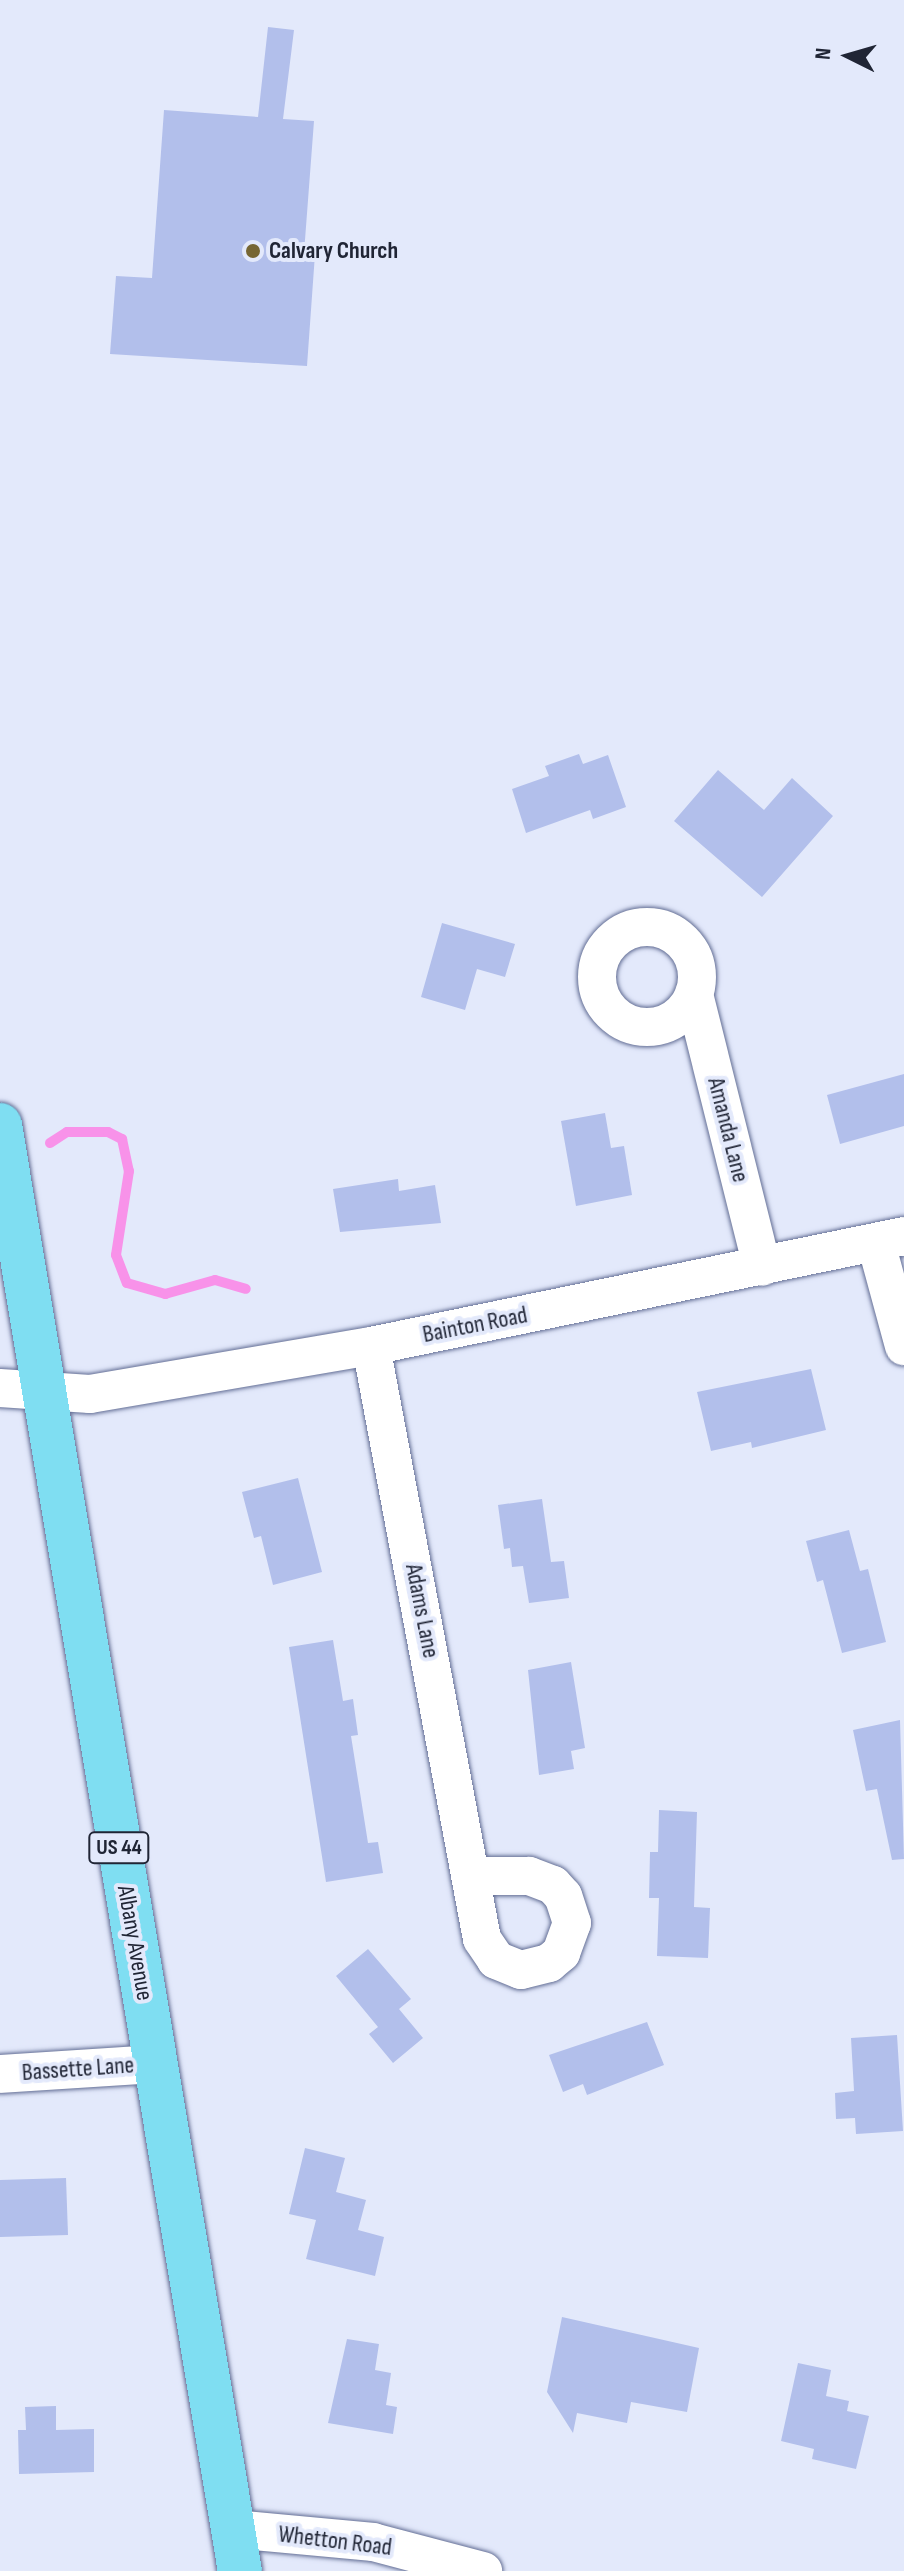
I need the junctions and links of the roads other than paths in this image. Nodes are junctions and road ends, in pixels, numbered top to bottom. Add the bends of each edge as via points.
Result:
1 (694, 994) dead end
2 (0, 1125) edge
3 (890, 1240) edge
4 (762, 1267) junction
5 (371, 1346) junction
6 (904, 1346) edge
7 (0, 1388) edge
8 (43, 1394) junction
9 (473, 1876) dead end
10 (156, 2064) junction
11 (0, 2074) edge
12 (237, 2550) edge
13 (483, 2571) edge

1 - 4 street, Amanda Lane
2 - 8 highway, Albany Avenue / US 44
3 - 4 street, Bainton Road
3 - 6 street
4 - 5 street, Bainton Road
5 - 8 street, Bainton Road via 90,1394
5 - 9 street, Adams Lane
7 - 8 street, Bainton Road
8 - 10 highway, Albany Avenue / US 44
10 - 11 street, Bassette Lane
10 - 12 highway, Albany Avenue / US 44
12 - 13 street, Whetton Road via 373,2542

